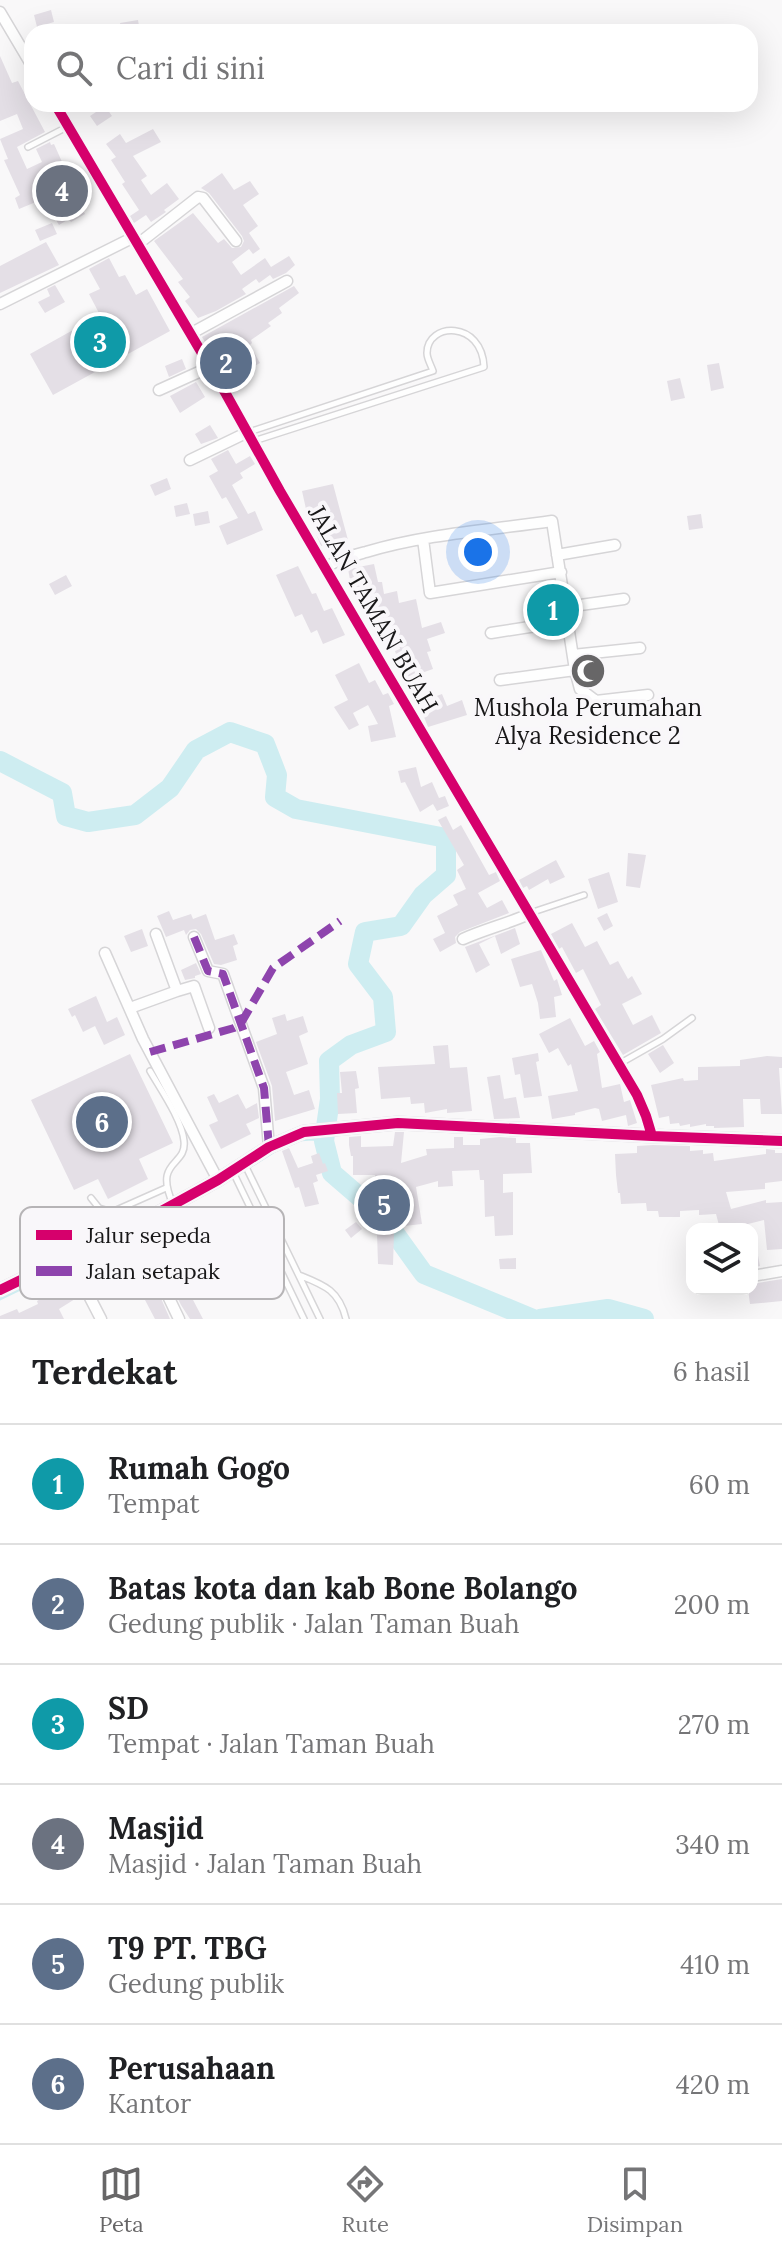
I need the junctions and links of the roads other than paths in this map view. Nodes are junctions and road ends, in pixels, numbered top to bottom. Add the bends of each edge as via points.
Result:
1 (0, 12) edge
2 (24, 52) edge
3 (60, 112) edge
4 (68, 126) junction
5 (28, 147) dead end
6 (136, 240) junction
7 (236, 241) dead end
8 (287, 281) dead end
9 (0, 304) edge
10 (190, 334) junction
11 (210, 367) junction
12 (159, 390) dead end
13 (251, 437) junction
14 (190, 460) dead end
15 (423, 539) junction
16 (615, 545) dead end
17 (557, 555) junction
18 (325, 568) junction
19 (561, 572) junction
20 (624, 599) dead end
21 (566, 607) junction
22 (568, 621) junction
23 (491, 633) dead end
24 (640, 648) dead end
25 (573, 655) junction
26 (575, 670) junction
27 (500, 680) dead end
28 (648, 695) dead end
29 (584, 895) dead end
30 (529, 914) junction
31 (156, 934) dead end
32 (194, 937) dead end
33 (463, 939) dead end
34 (105, 953) dead end
35 (177, 991) junction
36 (130, 1008) junction
37 (692, 1018) dead end
38 (209, 1028) dead end
39 (619, 1064) junction
40 (150, 1071) dead end
41 (652, 1136) junction
42 (782, 1141) edge
43 (269, 1147) junction
44 (244, 1163) junction
45 (232, 1170) junction
46 (218, 1180) junction
47 (166, 1188) junction
48 (91, 1198) dead end
49 (173, 1205) junction
50 (98, 1207) edge
51 (123, 1207) edge
52 (169, 1207) edge
53 (251, 1207) edge
54 (265, 1207) edge
55 (284, 1246) edge
56 (782, 1271) edge
57 (298, 1275) junction
58 (758, 1275) edge
59 (284, 1277) edge
60 (20, 1282) edge
61 (0, 1290) edge
62 (91, 1299) edge
63 (169, 1299) edge
64 (101, 1319) edge
65 (179, 1319) edge
66 (304, 1319) edge
67 (320, 1319) edge
68 (346, 1319) edge

1 - 2 street
3 - 4 street, JALAN TAMAN BUAH
4 - 5 lane
4 - 6 street, JALAN TAMAN BUAH
6 - 7 street via 198,197
6 - 9 street
6 - 10 street, JALAN TAMAN BUAH
8 - 10 street
10 - 11 street, JALAN TAMAN BUAH
11 - 12 street
11 - 13 street, JALAN TAMAN BUAH
13 - 13 lane via 484,367 484,362 472,337 450,330 428,346 433,371
13 - 14 street
13 - 18 street, JALAN TAMAN BUAH
15 - 17 street via 552,521
15 - 18 street via 381,547
15 - 19 street via 430,593
16 - 17 street
17 - 19 street
18 - 30 street, JALAN TAMAN BUAH
19 - 21 street
20 - 21 street
21 - 22 street
22 - 23 street
22 - 25 street
24 - 25 street
25 - 26 street
26 - 27 street
26 - 28 street via 580,689 596,701
29 - 30 lane
30 - 33 street
30 - 39 street, JALAN TAMAN BUAH
31 - 35 street
32 - 43 street via 208,971 223,974 264,1088
34 - 36 street
35 - 36 street
35 - 38 street via 194,986
36 - 46 street
37 - 39 lane
39 - 41 street, JALAN TAMAN BUAH
40 - 47 lane via 185,1143 182,1155 169,1167
41 - 42 street
41 - 43 street via 398,1123 304,1132
43 - 44 street
44 - 45 street
44 - 54 lane
45 - 46 street
45 - 53 lane
46 - 49 street
47 - 49 lane
47 - 51 lane
48 - 50 lane
49 - 52 street
55 - 57 lane
56 - 58 street
57 - 67 lane
57 - 68 lane via 328,1287
59 - 66 lane
60 - 61 street
62 - 64 street
63 - 65 street

